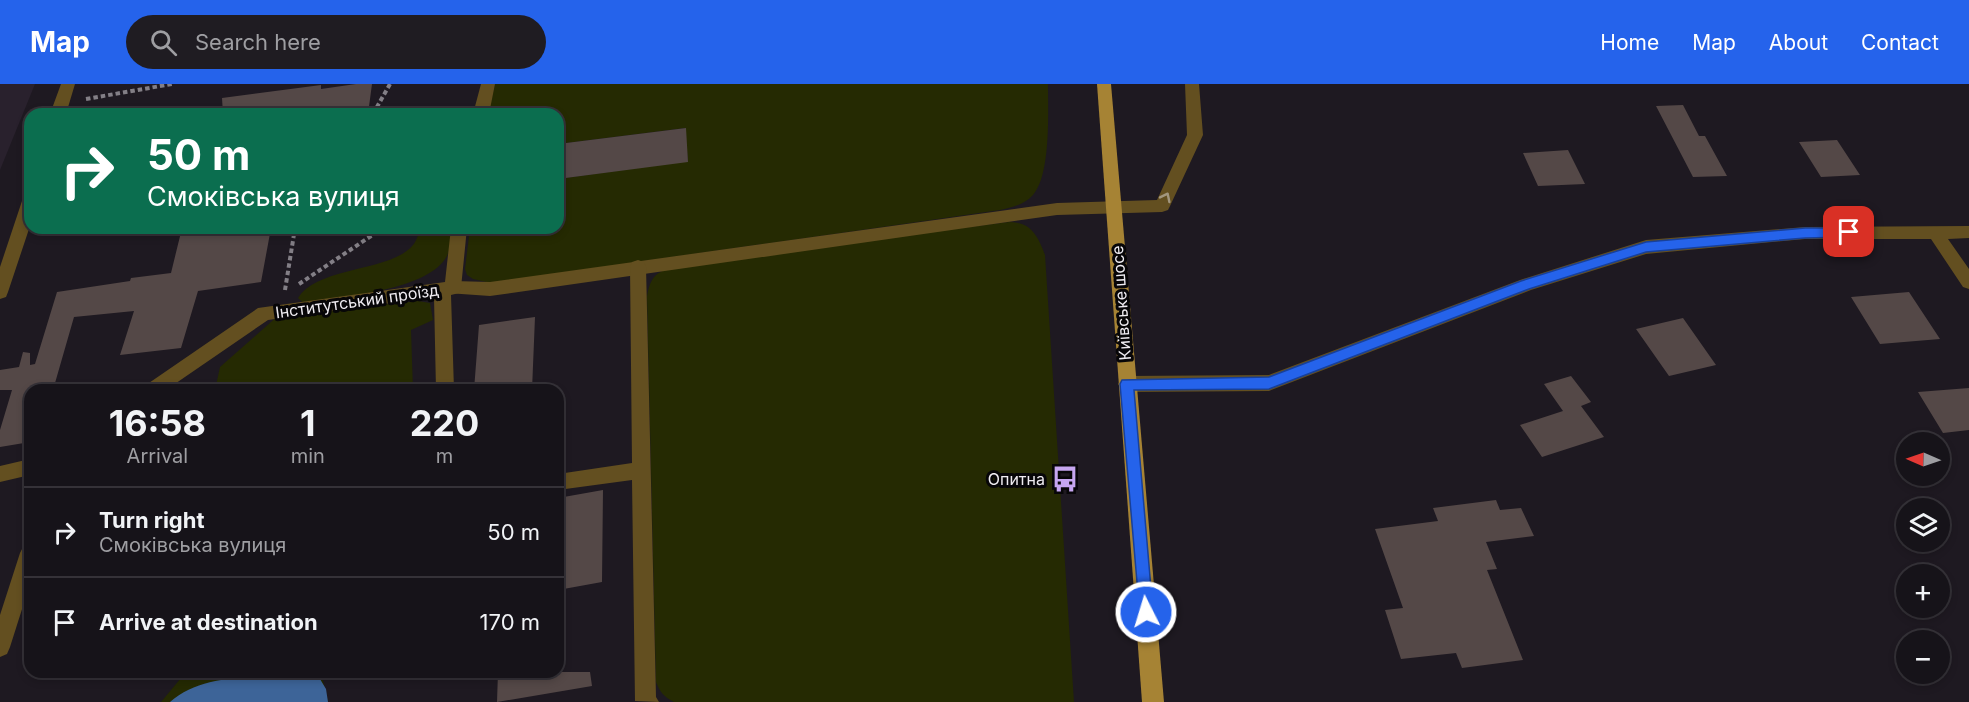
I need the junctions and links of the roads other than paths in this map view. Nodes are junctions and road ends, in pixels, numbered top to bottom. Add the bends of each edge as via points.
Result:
1 (68, 84) edge
2 (488, 84) edge
3 (1104, 84) edge
4 (1192, 84) edge
5 (60, 108) edge
6 (482, 108) edge
7 (1113, 208) junction
8 (24, 219) edge
9 (1935, 232) junction
10 (1969, 232) edge
11 (458, 234) edge
12 (639, 267) junction
13 (1969, 282) edge
14 (448, 289) junction
15 (0, 292) edge
16 (161, 384) edge
17 (445, 384) edge
18 (1127, 384) junction
19 (24, 468) edge
20 (642, 470) junction
21 (0, 474) edge
22 (564, 481) edge
23 (24, 572) edge
24 (0, 646) edge
25 (648, 702) edge
26 (1153, 702) edge

1 - 5 street
2 - 6 street
3 - 7 main road, Київське шосе
7 -> 4 street via 1162,206 1195,135
7 - 12 street via 1057,209
7 - 18 main road, Київське шосе
8 - 15 street
9 - 10 street
9 - 13 street
9 - 18 street via 1805,233 1646,247 1526,285 1269,383
11 - 14 street, Інститутський проїзд
12 - 14 street via 490,289
12 - 20 street
14 - 16 street, Інститутський проїзд via 264,313
14 - 17 street
18 - 26 main road, Київське шосе
19 - 21 street
20 - 22 street
20 - 25 street
23 - 24 street

